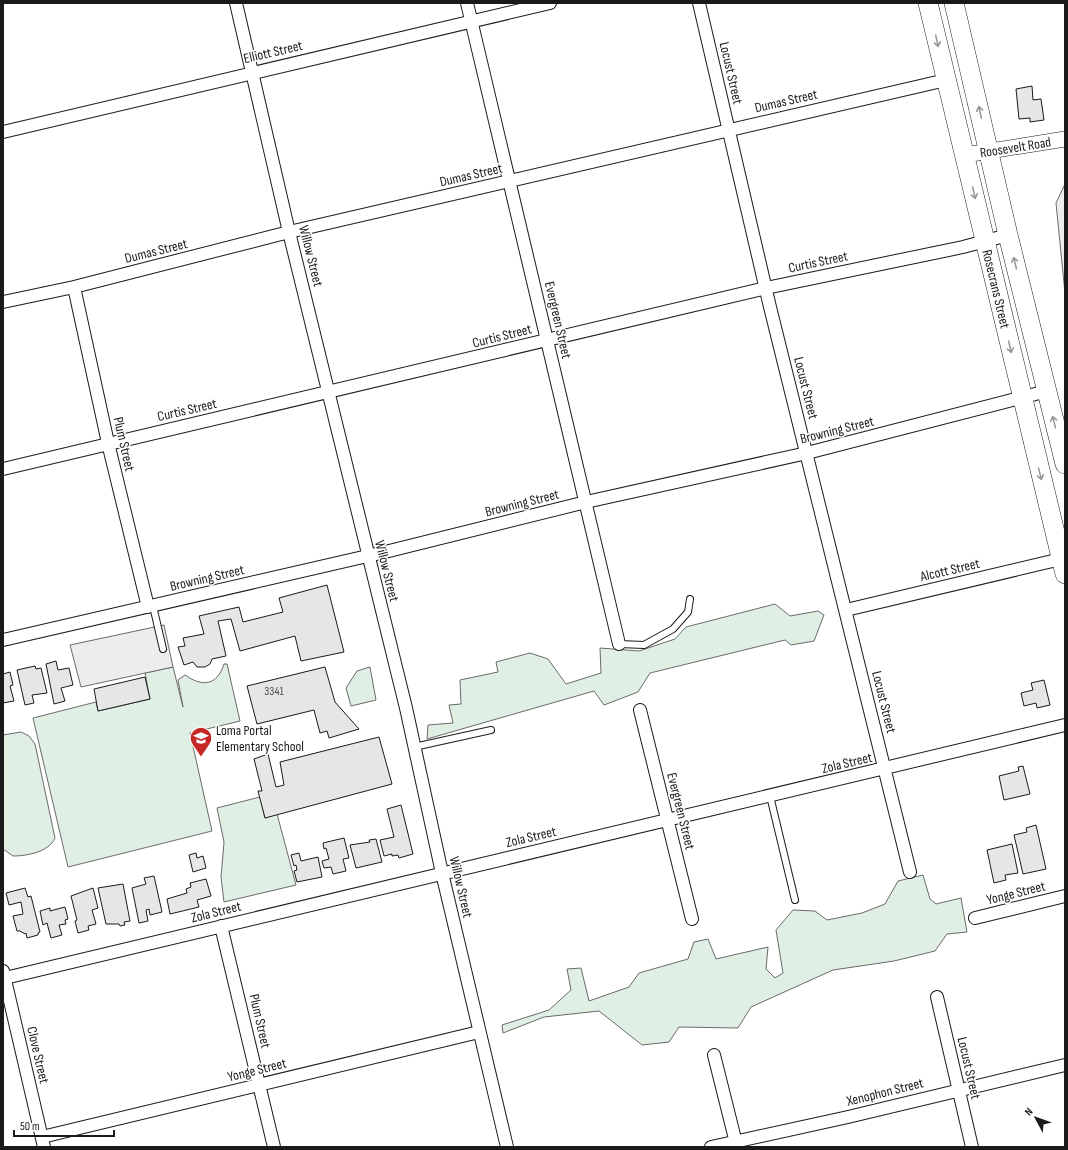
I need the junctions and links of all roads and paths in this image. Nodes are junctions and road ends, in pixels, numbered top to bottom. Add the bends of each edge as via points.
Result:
1 (236, 3) edge
2 (467, 3) edge
3 (550, 3) edge
4 (699, 3) edge
5 (928, 3) edge
6 (954, 3) edge
7 (471, 21) junction
8 (252, 72) junction
9 (946, 80) junction
10 (729, 130) junction
11 (3, 132) edge
12 (1065, 139) edge
13 (989, 150) junction
14 (965, 155) junction
15 (510, 182) junction
16 (290, 232) junction
17 (1008, 235) junction
18 (984, 241) junction
19 (74, 287) junction
20 (766, 288) junction
21 (3, 302) edge
22 (548, 340) junction
23 (1047, 391) junction
24 (328, 393) junction
25 (1022, 397) junction
26 (108, 444) junction
27 (807, 453) junction
28 (1065, 464) edge
29 (3, 469) edge
30 (586, 502) junction
31 (368, 556) junction
32 (1063, 567) edge
33 (690, 599) dead end
34 (151, 607) junction
35 (846, 610) junction
36 (3, 640) edge
37 (619, 644) joint
38 (163, 649) dead end
39 (640, 710) dead end
40 (1065, 725) edge
41 (491, 730) dead end
42 (414, 747) junction
43 (886, 769) junction
44 (770, 796) junction
45 (668, 820) junction
46 (910, 872) dead end
47 (442, 873) junction
48 (1065, 896) edge
49 (795, 900) dead end
50 (975, 918) dead end
51 (692, 919) dead end
52 (221, 926) junction
53 (4, 976) edge
54 (937, 997) dead end
55 (479, 1032) junction
56 (714, 1055) dead end
57 (1065, 1065) edge
58 (260, 1085) junction
59 (959, 1089) junction
60 (43, 1142) edge
61 (736, 1144) edge
62 (274, 1147) edge
63 (507, 1147) edge
64 (711, 1147) edge
65 (972, 1147) edge

1 - 8 street, Willow Street
2 - 7 street, Evergreen Street
3 - 7 street, Elliott Street
4 - 10 street, Locust Street
5 -> 9 main road, Rosecrans Street
13 -> 6 main road, Rosecrans Street
7 - 8 street, Elliott Street
7 - 15 street, Evergreen Street
8 - 11 street, Elliott Street
8 - 16 street, Willow Street
9 - 10 street, Dumas Street
9 - 14 main road, Rosecrans Street
10 - 15 street, Dumas Street
10 - 20 street, Locust Street
12 - 13 street, Roosevelt Road
13 - 14 street, Roosevelt Road
13 - 17 main road, Rosecrans Street
14 -> 18 main road, Rosecrans Street
15 - 16 street, Dumas Street
15 - 22 street, Evergreen Street
16 - 19 street, Dumas Street
16 - 24 street, Willow Street
17 - 18 street, Curtis Street
23 -> 17 main road, Rosecrans Street
18 - 20 street, Curtis Street
18 -> 25 main road, Rosecrans Street
19 - 21 street, Dumas Street
19 - 26 street, Plum Street
20 - 22 street, Curtis Street
20 - 27 street, Locust Street
22 - 24 street, Curtis Street
22 - 30 street, Evergreen Street
23 - 25 street, Browning Street
28 -> 23 main road, Rosecrans Street
24 - 26 street, Curtis Street
24 - 31 street, Willow Street
25 - 27 street, Browning Street
25 -> 32 main road, Rosecrans Street
26 - 29 street, Curtis Street
26 - 34 street, Plum Street
27 - 30 street, Browning Street
27 - 35 street, Locust Street
30 - 31 street, Browning Street
30 - 37 street, Evergreen Street
31 - 34 street, Browning Street
31 - 42 street, Willow Street
32 - 35 street, Alcott Street
33 - 37 lane via 688,612 673,629 644,645
34 - 36 street, Browning Street
34 - 38 lane
35 - 43 street, Locust Street
39 - 45 street, Evergreen Street
40 - 43 street, Zola Street
41 - 42 lane
42 - 47 street, Willow Street
43 - 44 street, Zola Street
43 - 46 street, Locust Street
44 - 45 street, Zola Street
44 - 49 lane
45 - 47 street, Zola Street
45 - 51 street, Evergreen Street
47 - 52 street, Zola Street
47 - 55 street, Willow Street
48 - 50 street, Yonge Street
52 - 53 street, Zola Street
52 - 58 street, Plum Street
53 - 60 street, Clove Street
54 - 59 street, Locust Street
55 - 58 street, Yonge Street
55 - 63 street, Willow Street
56 - 61 street
57 - 59 street, Xenophon Street
58 - 60 street, Yonge Street
58 - 62 street, Plum Street
59 - 61 street, Xenophon Street
59 - 65 street, Locust Street
61 - 64 street, Xenophon Street

